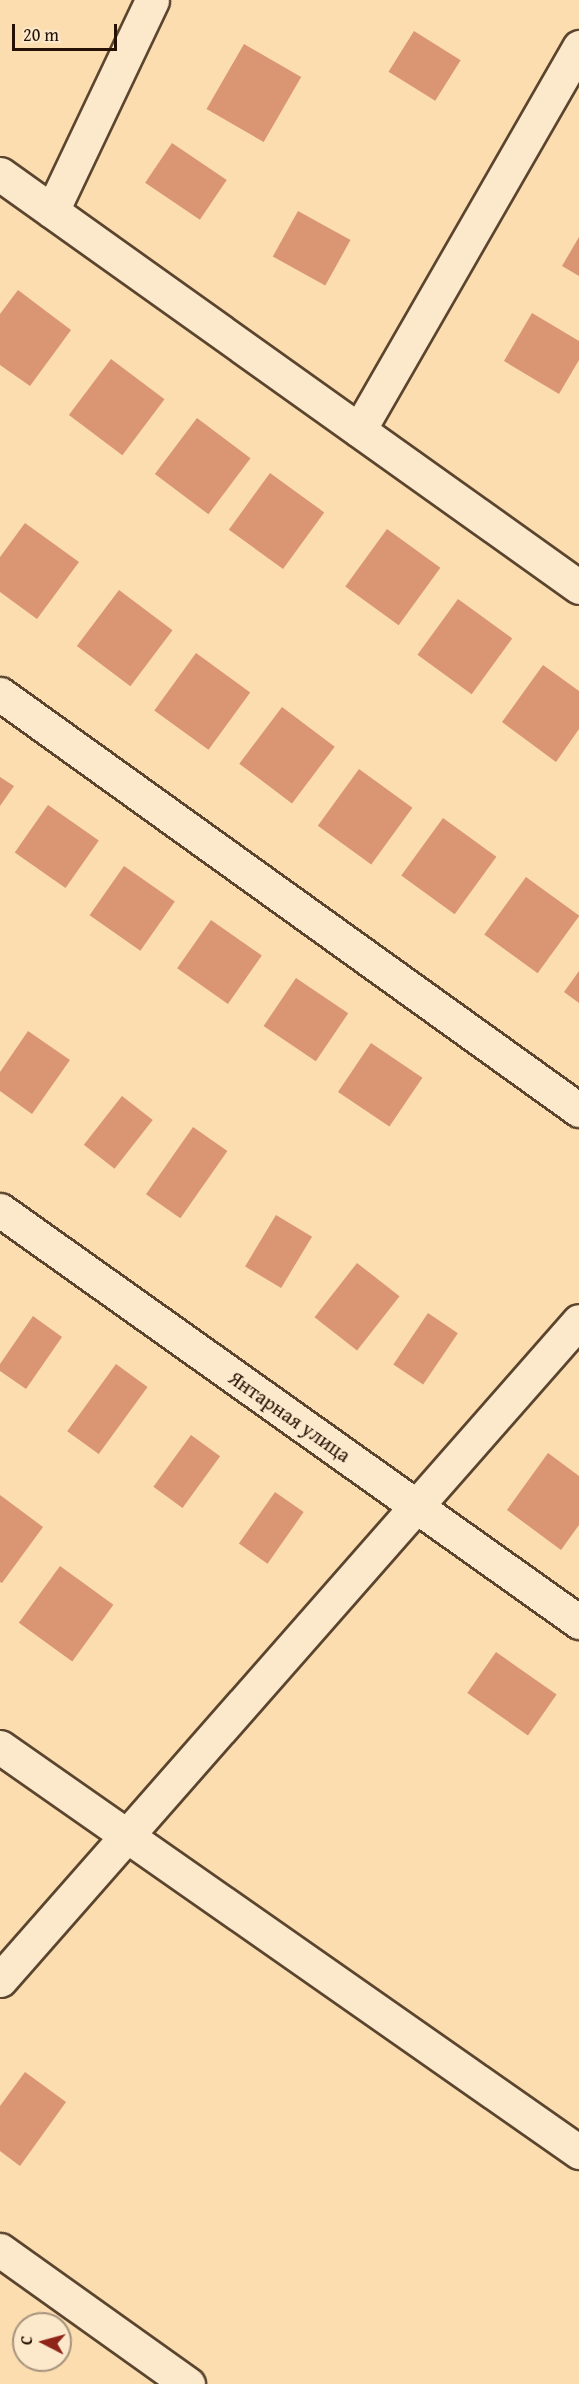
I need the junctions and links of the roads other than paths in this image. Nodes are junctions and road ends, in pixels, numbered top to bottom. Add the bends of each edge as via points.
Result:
1 (152, 0) edge
2 (579, 47) edge
3 (0, 174) edge
4 (52, 211) junction
5 (359, 430) junction
6 (579, 587) edge
7 (0, 694) edge
8 (579, 1110) edge
9 (0, 1210) edge
10 (579, 1322) edge
11 (417, 1506) junction
12 (579, 1622) edge
13 (0, 1747) edge
14 (125, 1834) junction
15 (0, 1980) edge
16 (579, 2152) edge
17 (0, 2250) edge
18 (188, 2384) edge

1 - 4 street
2 - 5 street
3 - 4 street
4 - 5 street
5 - 6 street
7 - 8 street
9 - 11 street, Янтарная улица
10 - 11 street
11 - 12 street, Янтарная улица
11 - 14 street
13 - 14 street
14 - 15 street
14 - 16 street
17 - 18 street

